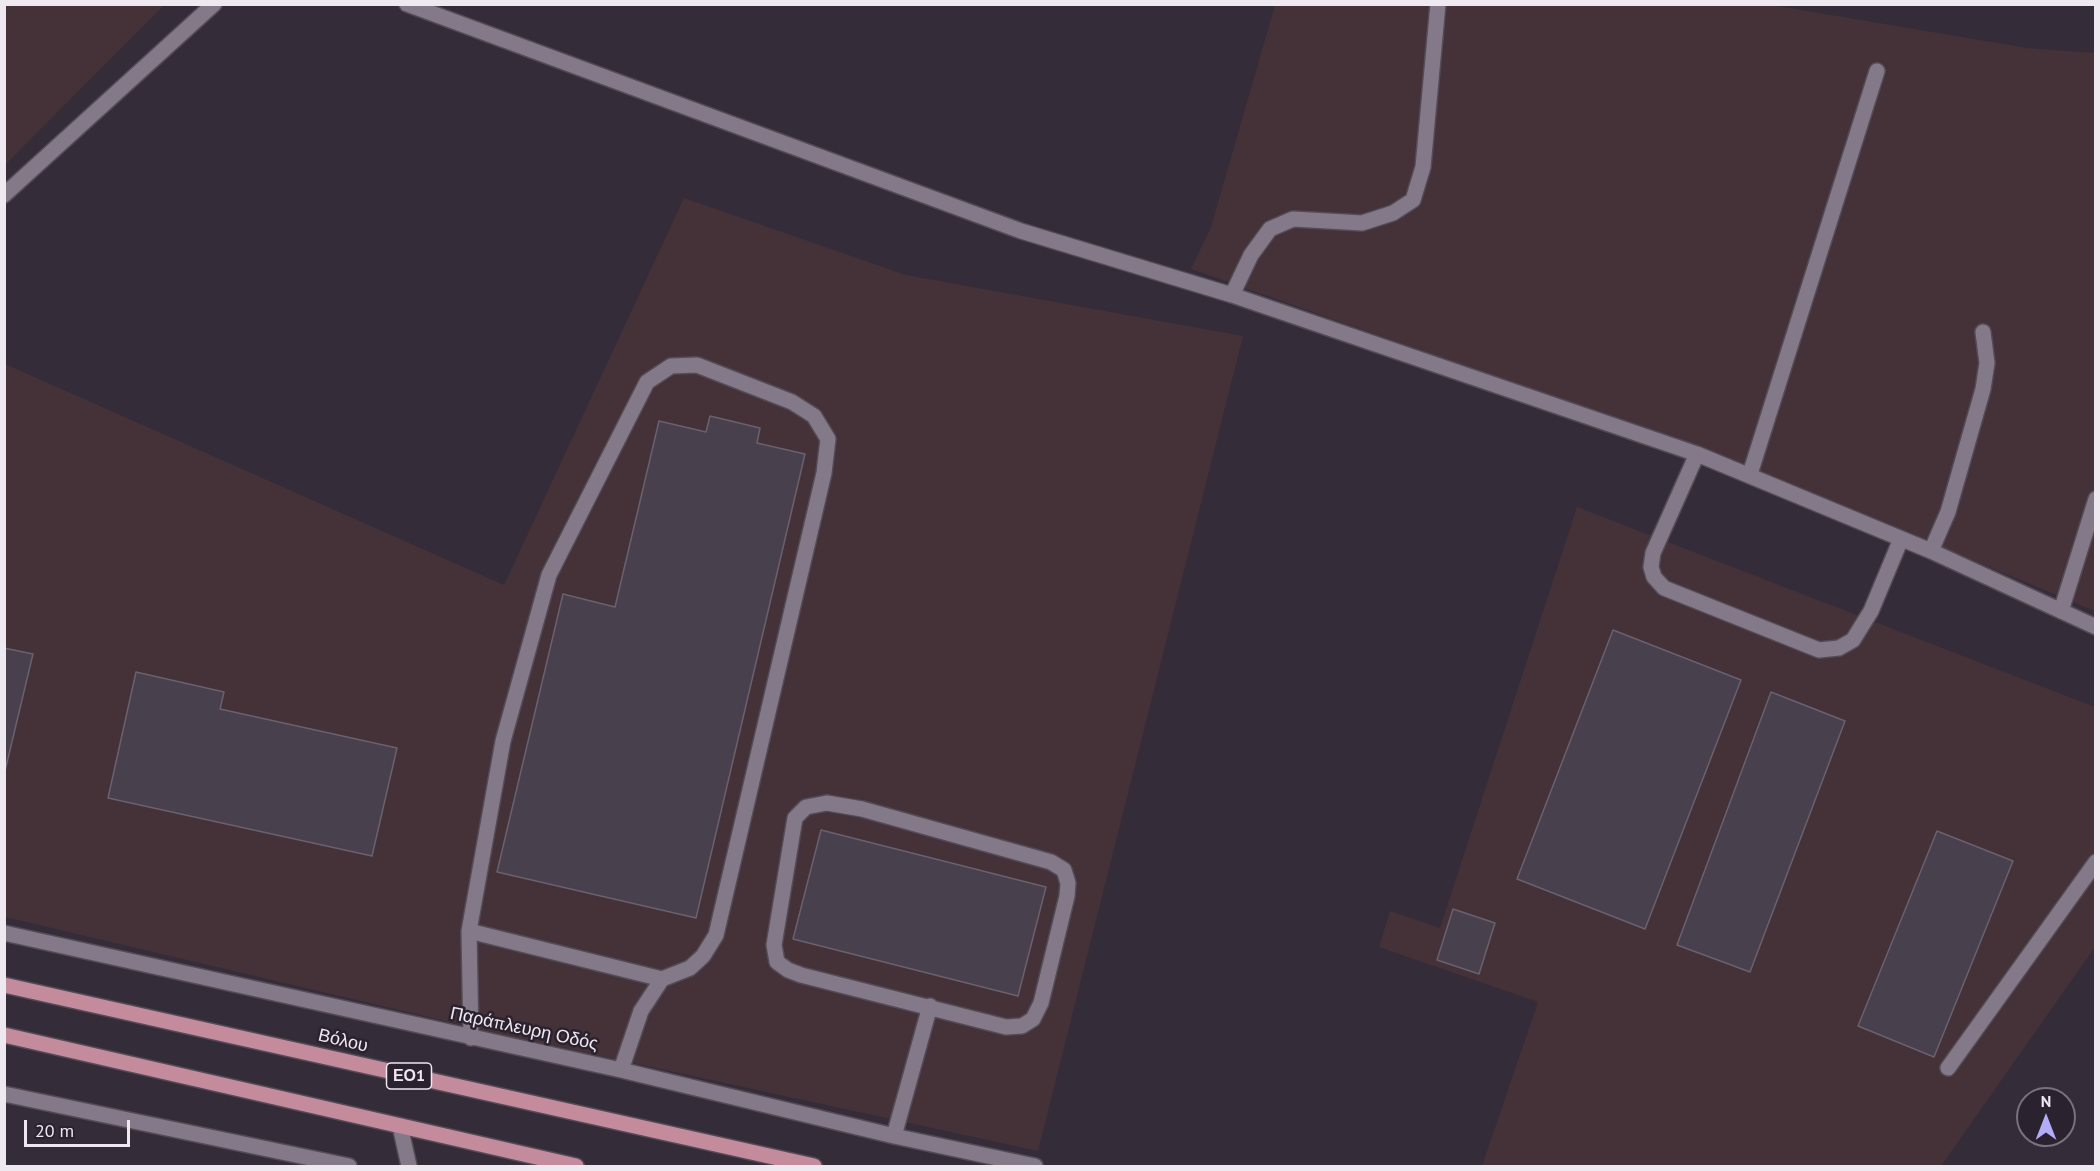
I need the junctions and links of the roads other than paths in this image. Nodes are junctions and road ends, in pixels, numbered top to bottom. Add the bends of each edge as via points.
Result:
1 (214, 4) edge
2 (407, 4) edge
3 (1438, 4) edge
4 (1877, 71) dead end
5 (4, 195) edge
6 (1232, 295) junction
7 (1983, 332) dead end
8 (1697, 454) junction
9 (1750, 474) junction
10 (2096, 499) edge
11 (1901, 538) junction
12 (1931, 551) junction
13 (2061, 611) junction
14 (2096, 627) edge
15 (2096, 862) edge
16 (469, 931) junction
17 (4, 933) edge
18 (662, 979) junction
19 (4, 985) edge
20 (930, 1006) junction
21 (4, 1035) edge
22 (471, 1038) junction
23 (1948, 1068) dead end
24 (621, 1070) junction
25 (4, 1094) edge
26 (400, 1126) junction
27 (894, 1136) junction
28 (349, 1167) edge
29 (409, 1167) edge
30 (576, 1167) edge
31 (814, 1167) edge
32 (1035, 1167) edge

1 - 5 street
2 - 6 street via 1021,231
3 - 6 street via 1424,167 1413,200 1393,213 1362,223 1293,219 1270,229 1251,255
4 - 9 street
6 - 8 street
7 - 12 street via 1987,363 1983,389 1948,512
8 - 9 street
8 - 11 street via 1653,553 1654,577 1664,588 1819,650 1839,648 1853,640 1871,611
9 - 11 street
10 - 13 street
11 - 12 street
12 - 13 street
13 - 14 street
15 - 23 street
16 - 18 street
16 - 18 street via 503,741 549,575 647,382 670,366 697,365 792,402 814,416 828,439 824,473 716,934 703,956 690,968
16 - 22 street
17 - 22 street, Παράπλευρη Οδός
18 - 24 street via 641,1011
19 - 31 main road, Βόλου / ΕΟ1
20 - 20 street via 801,975 777,962 774,945 795,818 806,807 827,803 862,809 1051,862 1064,870 1067,896 1041,1003 1033,1018 1022,1026 1006,1027
20 - 27 street
21 - 26 main road
22 - 24 street, Παράπλευρη Οδός
24 - 27 street, Παράπλευρη Οδός
25 - 28 street
26 - 29 street
26 - 30 main road
27 - 32 street, Παράπλευρη Οδός

